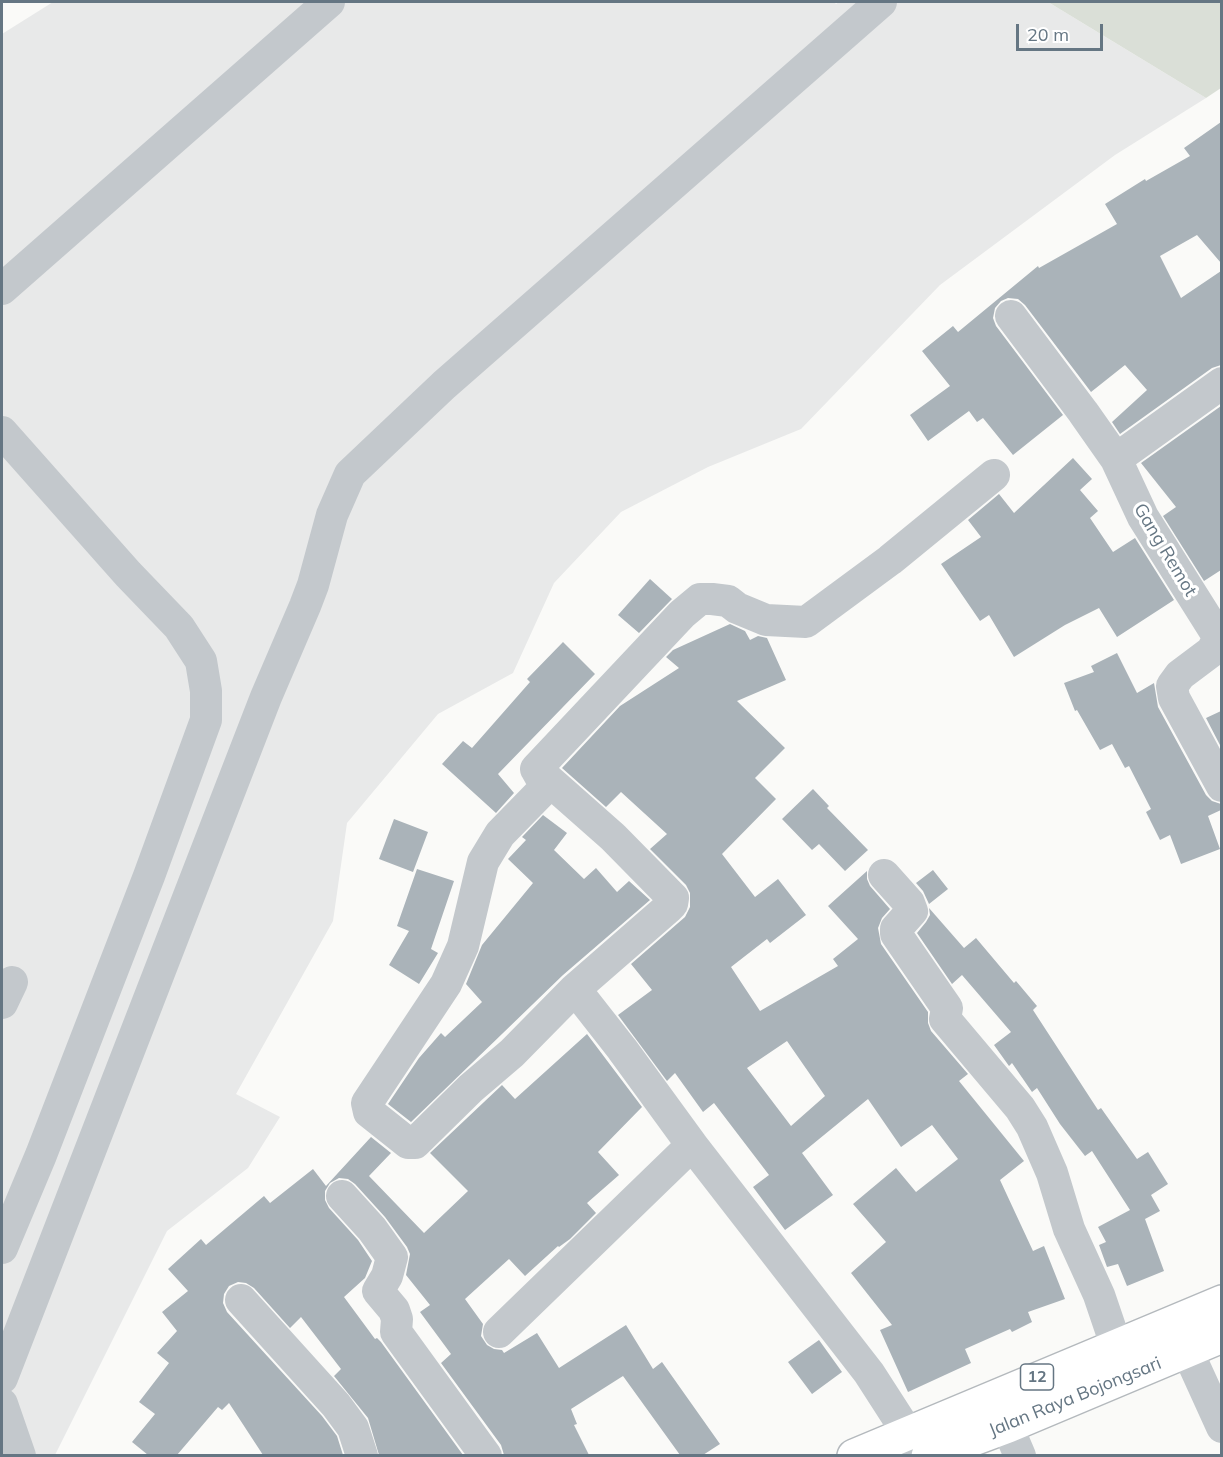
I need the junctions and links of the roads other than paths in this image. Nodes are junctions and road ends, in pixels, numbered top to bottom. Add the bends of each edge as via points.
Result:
1 (329, 2) edge
2 (881, 2) edge
3 (2, 289) edge
4 (1011, 316) dead end
5 (1221, 383) edge
6 (2, 432) edge
7 (1116, 459) junction
8 (994, 475) dead end
9 (536, 769) junction
10 (1221, 786) edge
11 (884, 875) dead end
12 (575, 988) junction
13 (692, 1145) junction
14 (342, 1196) dead end
15 (2, 1248) edge
16 (241, 1300) dead end
17 (1221, 1302) edge
18 (499, 1332) dead end
19 (1221, 1336) edge
20 (1116, 1345) junction
21 (1187, 1350) junction
22 (2, 1378) edge
23 (994, 1395) junction
24 (2, 1404) edge
25 (1008, 1426) junction
26 (1221, 1427) edge
27 (918, 1448) edge
28 (20, 1455) edge
29 (362, 1455) edge
30 (486, 1455) edge
31 (854, 1455) edge
32 (1020, 1455) edge

1 - 3 street
2 - 22 street via 444,385 350,474 332,515 305,606 266,697
4 - 7 street, Gang Remot
5 - 7 street
6 - 15 street via 179,627 201,661 206,720 149,876
7 - 10 street, Gang Remot via 1143,517 1216,633 1212,651 1180,675 1172,686 1174,698
8 - 9 street via 806,622 766,620 728,601 700,599
9 - 12 street via 614,837 673,898 668,908
9 - 12 street via 545,785 500,834 483,862 463,946 446,984 373,1091 367,1103 369,1112 408,1143 415,1143
11 - 20 street via 909,903 912,911 896,934 947,1008 945,1019 1032,1127
12 - 13 street
13 - 18 street
13 - 27 street via 869,1373
14 - 30 street via 392,1257 378,1291 394,1310 396,1332
16 - 29 street via 354,1428
17 - 20 highway, Jalan Raya Bojongsari / 12
19 - 21 highway, Jalan Raya Bojongsari / 12
20 - 23 highway, Jalan Raya Bojongsari / 12
21 - 25 highway, Jalan Raya Bojongsari / 12
21 - 26 street
23 - 25 street
23 - 27 highway, Jalan Raya Bojongsari / 12
24 - 28 street
25 - 27 highway, Jalan Raya Bojongsari / 12
25 - 32 street
27 - 31 highway, Jalan Raya Bojongsari / 12

